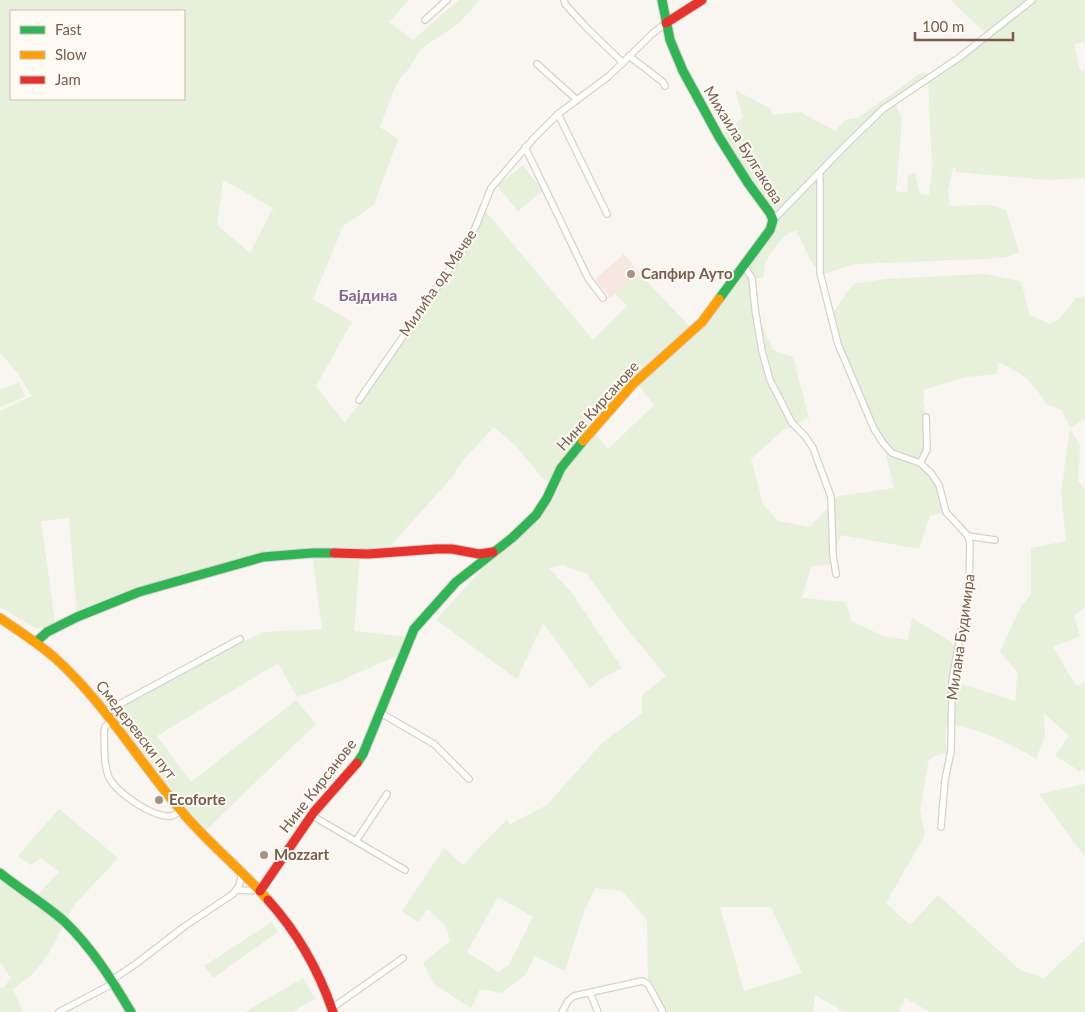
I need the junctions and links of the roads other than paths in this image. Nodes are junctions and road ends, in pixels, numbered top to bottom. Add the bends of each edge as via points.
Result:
1 (447, 0) edge
2 (564, 0) edge
3 (662, 0) edge
4 (702, 0) edge
5 (1032, 0) edge
6 (425, 20) dead end
7 (666, 23) junction
8 (629, 56) junction
9 (623, 63) junction
10 (537, 64) dead end
11 (665, 86) dead end
12 (577, 100) junction
13 (558, 114) junction
14 (525, 147) junction
15 (819, 173) junction
16 (607, 214) dead end
17 (773, 220) junction
18 (744, 266) junction
19 (603, 298) dead end
20 (359, 400) dead end
21 (926, 417) dead end
22 (920, 463) junction
23 (968, 536) junction
24 (995, 540) dead end
25 (498, 550) junction
26 (836, 574) dead end
27 (0, 618) edge
28 (240, 639) dead end
29 (36, 642) junction
30 (105, 712) junction
31 (379, 712) junction
32 (112, 720) junction
33 (469, 779) dead end
34 (387, 794) dead end
35 (181, 811) junction
36 (311, 815) junction
37 (941, 827) dead end
38 (356, 841) junction
39 (405, 870) dead end
40 (0, 873) edge
41 (242, 873) junction
42 (237, 890) junction
43 (260, 891) junction
44 (403, 958) dead end
45 (113, 981) junction
46 (590, 993) junction
47 (333, 1010) edge
48 (59, 1012) edge
49 (131, 1012) edge
50 (562, 1012) edge
51 (598, 1012) edge
52 (662, 1012) edge

1 - 6 street
2 - 9 street
3 - 7 street, Михаила Булгакова
4 - 7 street
5 - 15 street, Нине Кирсанове via 960,57 883,109
7 - 8 street, Милића од Мачве
7 - 17 street, Михаила Булгакова via 676,56 696,98
8 - 9 street, Милића од Мачве
8 - 11 street
9 - 12 street, Милића од Мачве
10 - 12 street
12 - 13 street, Милића од Мачве
13 - 14 street, Милића од Мачве
13 - 16 street
14 - 19 street via 588,278
14 - 20 street, Милића од Мачве via 490,188 463,250
15 - 17 street, Нине Кирсанове
15 - 22 street via 820,274 838,344 883,443 892,453
17 - 18 street, Нине Кирсанове via 770,230
18 - 25 street, Нине Кирсанове via 698,326 620,397 561,468 548,498 536,515
18 - 26 street via 752,278 770,380 792,423 813,448 831,497
21 - 22 street via 927,450
22 - 23 street via 939,486 946,512
23 - 24 street
23 - 37 street, Милана Будимира via 969,589 952,681 951,751 944,780
25 - 29 street via 479,554 436,549 263,557 139,592 77,617 47,632
25 - 31 street, Нине Кирсанове via 456,582 414,629
27 - 29 street, Смедеревски пут
28 - 30 street
29 - 30 street, Смедеревски пут via 72,673
30 - 32 street, Смедеревски пут
31 - 33 street via 434,744
31 - 36 street, Нине Кирсанове via 360,758
32 - 35 street, Смедеревски пут
32 - 35 street via 104,732 108,776 114,785 134,801 163,815 172,816
34 - 38 street
35 - 41 street, Смедеревски пут
36 - 38 street
36 - 43 street, Нине Кирсанове
38 - 39 street
40 - 45 street via 67,924
41 - 42 street
41 - 43 street, Смедеревски пут
42 - 43 street
42 - 45 street
43 - 47 street, Смедеревски пут via 288,925 317,974
44 - 47 street, Смедеревски пут
45 - 48 street
45 - 49 street
46 - 50 street via 570,998
46 - 51 street
46 - 52 street via 646,981

